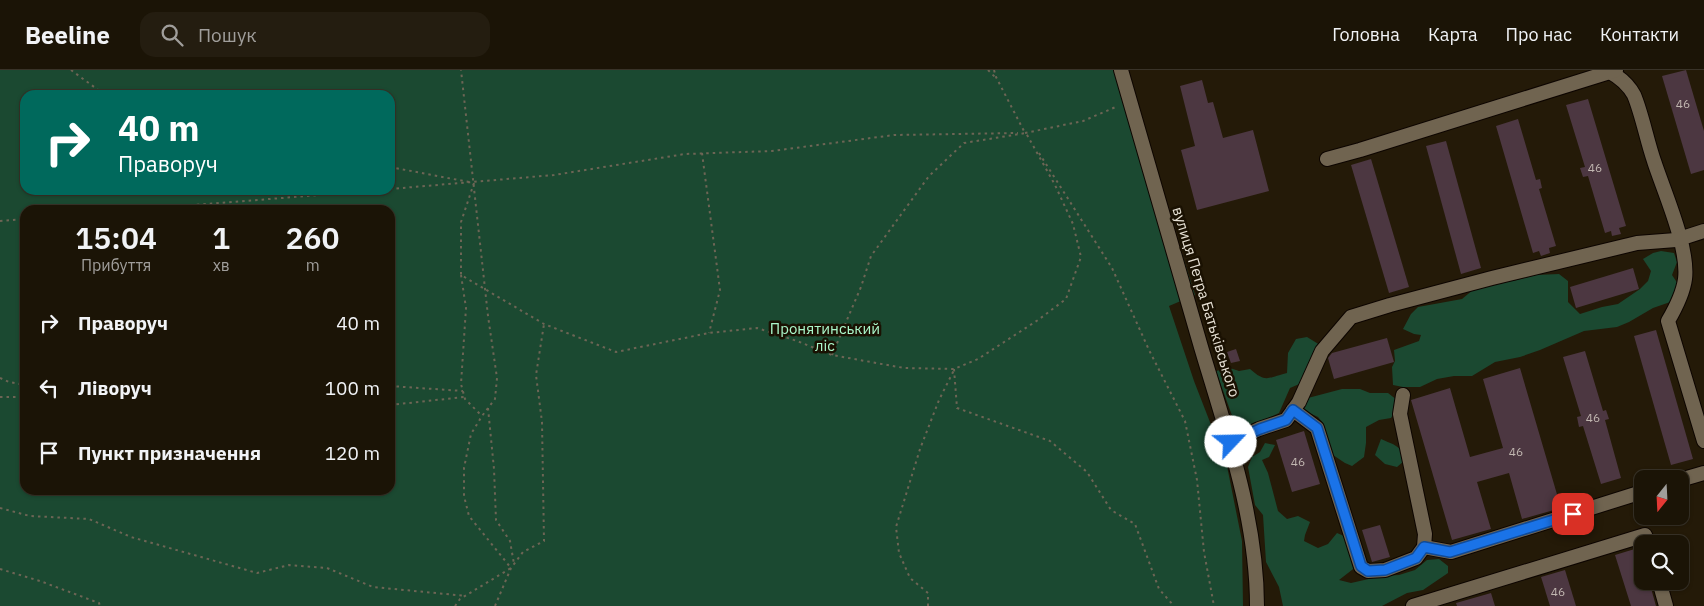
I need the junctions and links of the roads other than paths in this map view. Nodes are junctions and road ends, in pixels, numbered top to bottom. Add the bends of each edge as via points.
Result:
1 (1121, 70) edge
2 (1613, 71) edge
3 (1327, 159) dead end
4 (1704, 232) edge
5 (1680, 239) junction
6 (1404, 395) dead end
7 (1293, 410) junction
8 (1704, 441) edge
9 (1231, 442) junction
10 (1704, 472) edge
11 (1689, 477) edge
12 (1634, 494) edge
13 (1634, 538) edge
14 (1424, 547) junction
15 (1662, 590) edge
16 (1257, 606) edge
17 (1413, 606) edge
18 (1666, 606) edge

1 - 9 street, вулиця Петра Батьківського
2 - 3 street
2 - 5 street via 1634,95
4 - 5 street
5 - 7 street via 1637,243 1492,278 1352,317 1322,351
5 - 8 street via 1685,279 1668,321
6 - 14 street via 1400,414 1425,534
7 - 9 street via 1286,420
7 - 14 street via 1317,428 1361,566 1368,571 1385,570 1416,558
9 - 16 street, вулиця Петра Батьківського via 1249,526
10 - 11 street
12 - 14 street via 1450,552
13 - 17 street
15 - 18 street

